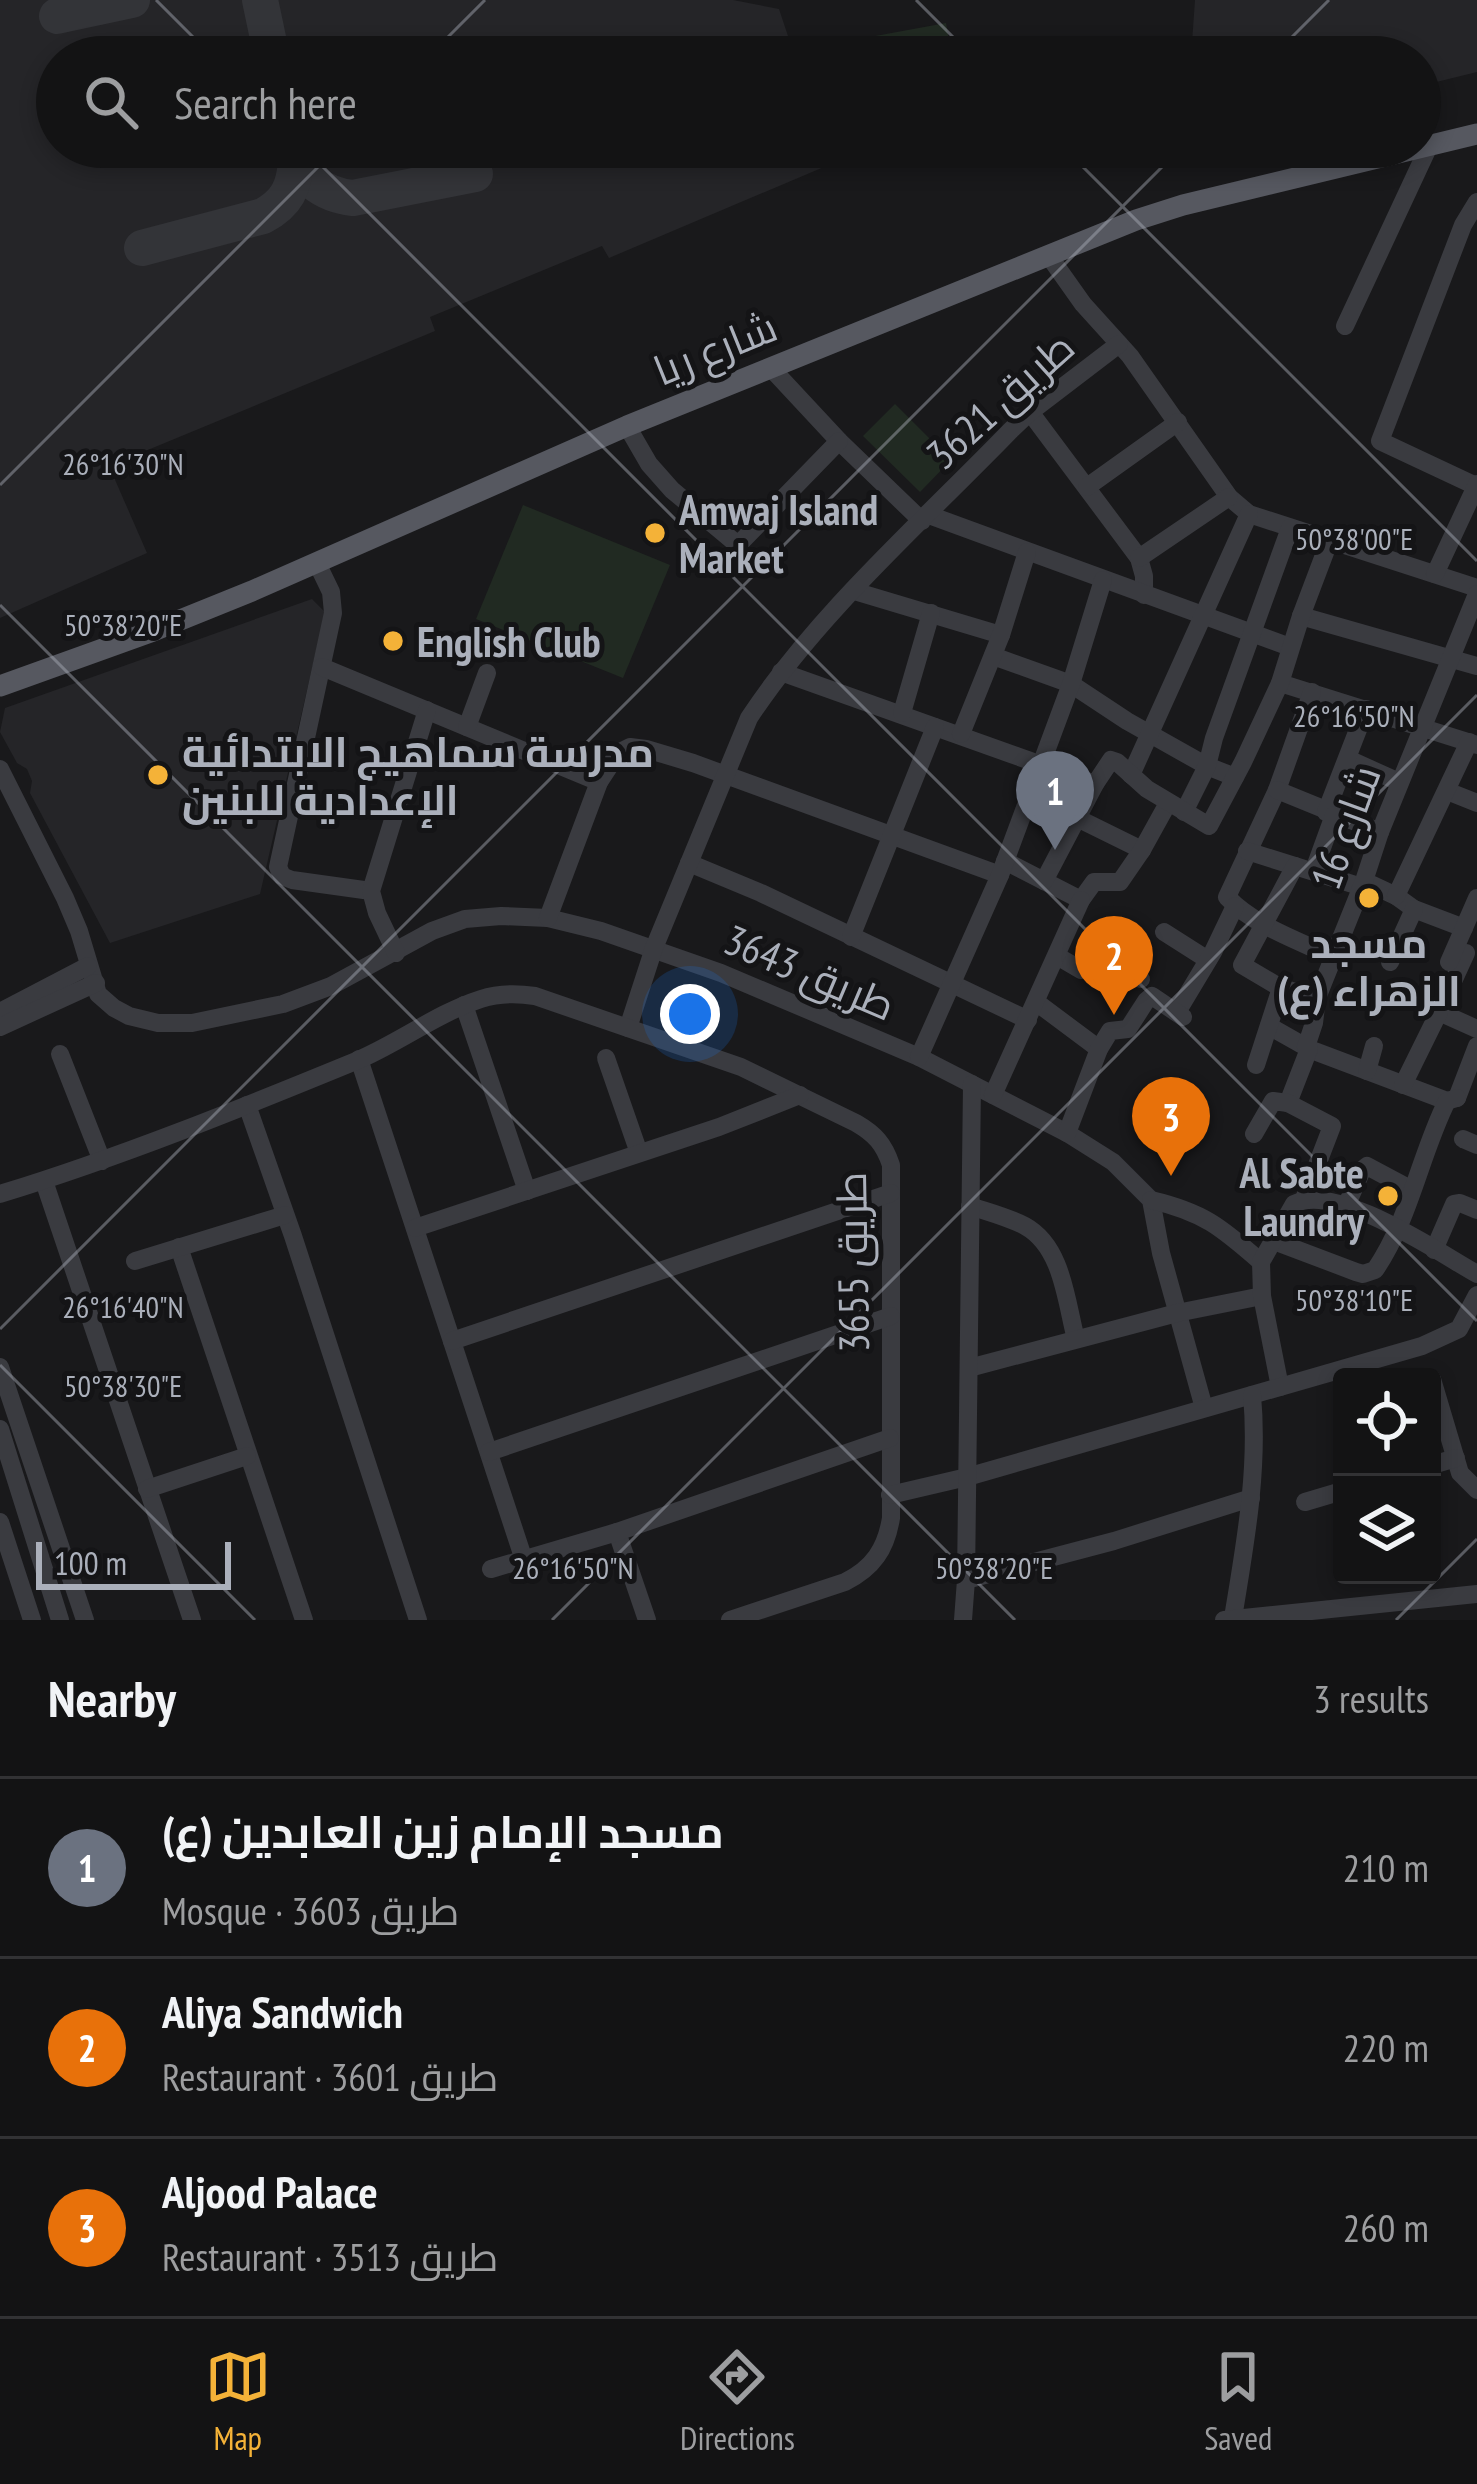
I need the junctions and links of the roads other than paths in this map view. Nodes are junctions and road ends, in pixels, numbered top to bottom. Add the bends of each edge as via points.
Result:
1 (1477, 134) edge
2 (1441, 143) edge
3 (1337, 168) edge
4 (1419, 168) edge
5 (1477, 202) edge
6 (1049, 256) junction
7 (1345, 326) dead end
8 (1119, 344) junction
9 (771, 368) junction
10 (1030, 412) junction
11 (1178, 422) junction
12 (627, 426) junction
13 (839, 441) junction
14 (1476, 485) edge
15 (1087, 487) junction
16 (1229, 497) junction
17 (1249, 514) junction
18 (926, 518) junction
19 (1290, 528) junction
20 (1329, 542) junction
21 (1027, 552) junction
22 (1139, 558) junction
23 (317, 562) junction
24 (1435, 574) junction
25 (1103, 580) junction
26 (854, 591) junction
27 (1477, 591) edge
28 (1144, 595) junction
29 (931, 613) junction
30 (1301, 616) junction
31 (1204, 617) junction
32 (1251, 634) junction
33 (1001, 635) junction
34 (1290, 647) junction
35 (993, 656) junction
36 (1450, 658) junction
37 (1477, 666) edge
38 (322, 667) junction
39 (781, 672) junction
40 (487, 673) dead end
41 (1280, 683) junction
42 (1071, 684) junction
43 (0, 686) edge
44 (1312, 692) junction
45 (1366, 709) junction
46 (427, 710) junction
47 (902, 713) junction
48 (467, 727) junction
49 (935, 727) junction
50 (1422, 727) junction
51 (1152, 733) junction
52 (961, 734) junction
53 (1473, 743) edge
54 (1246, 754) junction
55 (1348, 759) junction
56 (1039, 766) junction
57 (1207, 766) junction
58 (0, 769) edge
59 (725, 774) junction
60 (1131, 775) junction
61 (1234, 778) junction
62 (599, 782) junction
63 (1280, 782) junction
64 (1399, 782) junction
65 (1095, 784) junction
66 (1447, 791) junction
67 (1477, 803) edge
68 (1176, 808) junction
69 (1330, 813) junction
70 (1077, 818) junction
71 (1380, 832) junction
72 (891, 836) junction
73 (1142, 850) junction
74 (1247, 851) junction
75 (689, 863) junction
76 (1003, 868) junction
77 (1305, 868) junction
78 (1044, 881) junction
79 (1363, 884) junction
80 (371, 891) junction
81 (1396, 896) junction
82 (1477, 898) edge
83 (1081, 900) junction
84 (1235, 906) junction
85 (1414, 909) junction
86 (548, 918) junction
87 (1265, 924) junction
88 (1469, 925) edge
89 (1164, 932) dead end
90 (851, 937) junction
91 (654, 948) junction
92 (396, 952) junction
93 (1461, 955) edge
94 (1058, 956) junction
95 (1335, 958) junction
96 (1208, 960) junction
97 (1390, 962) dead end
98 (92, 974) junction
99 (1141, 980) dead end
100 (950, 985) junction
101 (1280, 988) junction
102 (1318, 998) junction
103 (464, 1005) junction
104 (1032, 1011) junction
105 (0, 1012) edge
106 (1439, 1012) junction
107 (1269, 1026) junction
108 (0, 1027) edge
109 (628, 1028) junction
110 (1477, 1029) edge
111 (1373, 1046) dead end
112 (1477, 1046) edge
113 (1308, 1048) junction
114 (1099, 1049) junction
115 (60, 1054) dead end
116 (919, 1057) junction
117 (606, 1058) dead end
118 (359, 1059) junction
119 (1256, 1065) dead end
120 (1367, 1071) junction
121 (972, 1084) junction
122 (1403, 1085) junction
123 (800, 1095) junction
124 (993, 1095) junction
125 (1452, 1099) junction
126 (1288, 1103) junction
127 (247, 1105) junction
128 (1477, 1106) edge
129 (1067, 1133) junction
130 (1254, 1134) dead end
131 (639, 1153) junction
132 (102, 1161) junction
133 (44, 1180) junction
134 (1412, 1190) junction
135 (527, 1191) junction
136 (891, 1193) junction
137 (0, 1194) edge
138 (1304, 1199) junction
139 (1151, 1200) junction
140 (1347, 1204) junction
141 (970, 1206) junction
142 (1477, 1210) edge
143 (285, 1215) junction
144 (415, 1228) junction
145 (1397, 1229) junction
146 (1274, 1241) junction
147 (179, 1247) junction
148 (1434, 1250) junction
149 (135, 1262) dead end
150 (1262, 1262) junction
151 (1477, 1274) edge
152 (1477, 1295) edge
153 (1262, 1296) junction
154 (1177, 1312) junction
155 (891, 1316) junction
156 (1459, 1329) junction
157 (1076, 1340) junction
158 (452, 1341) junction
159 (1477, 1342) edge
160 (1422, 1346) junction
161 (0, 1367) edge
162 (969, 1368) junction
163 (1429, 1368) edge
164 (1280, 1388) junction
165 (1252, 1395) junction
166 (1204, 1408) junction
167 (1441, 1408) edge
168 (0, 1429) edge
169 (890, 1438) junction
170 (489, 1452) junction
171 (248, 1456) junction
172 (1456, 1458) junction
173 (1441, 1462) edge
174 (967, 1477) junction
175 (147, 1490) junction
176 (1477, 1490) edge
177 (1333, 1494) edge
178 (890, 1495) junction
179 (1251, 1498) junction
180 (1305, 1502) dead end
181 (0, 1522) edge
182 (617, 1532) junction
183 (524, 1560) junction
184 (491, 1569) dead end
185 (966, 1580) junction
186 (1477, 1594) edge
187 (1228, 1619) edge
188 (32, 1620) edge
189 (60, 1620) edge
190 (85, 1620) edge
191 (192, 1620) edge
192 (304, 1620) edge
193 (418, 1620) edge
194 (647, 1620) edge
195 (730, 1620) edge
196 (962, 1620) edge

1 - 2 main road, شارع ريا
3 - 6 main road, شارع ريا via 1183,205
4 - 7 street
5 - 14 street via 1380,441
6 - 8 street
6 - 9 main road, شارع ريا
8 - 10 street, طريق 3621
8 - 11 street
9 - 12 main road, شارع ريا
9 - 13 street
10 - 15 street
10 - 18 street, طريق 3621
11 - 15 street
11 - 16 street
12 - 13 street via 672,490 738,545
12 - 23 main road, شارع ريا
13 - 18 street
14 - 24 street
15 - 22 street
16 - 17 street
16 - 22 street
17 - 19 street
17 - 31 street
18 - 21 street
18 - 26 street, طريق 3621
19 - 20 street
19 - 32 street
20 - 24 street
20 - 30 street
21 - 25 street
21 - 33 street
22 - 28 street
23 - 38 street via 333,613
23 - 43 main road, شارع ريا
24 - 27 street
25 - 28 street
25 - 42 street
26 - 29 street
26 - 39 street, طريق 3621
27 - 36 street, شارع 16
28 - 31 street
29 - 33 street
29 - 47 street
30 - 34 street
30 - 36 street
31 - 32 street
31 - 51 street
32 - 34 street
32 - 57 street
33 - 35 street
34 - 41 street
35 - 42 street
35 - 52 street
36 - 37 street
36 - 50 street, شارع 16
38 - 46 street
38 - 80 street via 278,867 292,880
39 - 47 street
39 - 59 street, طريق 3621 via 748,718
40 - 48 street
41 - 44 street
41 - 54 street
42 - 51 street
42 - 56 street
44 - 45 street
44 - 63 street
45 - 50 street
45 - 55 street
46 - 48 street
46 - 80 street
47 - 49 street
48 - 62 street
49 - 52 street
49 - 72 street
50 - 53 street
50 - 64 street, شارع 16
51 - 57 street
51 - 60 street
52 - 56 street
53 - 66 street
54 - 61 street
54 - 63 street
55 - 64 street
55 - 69 street
56 - 65 street
56 - 76 street
57 - 61 street
57 - 68 street
58 - 98 street via 65,898
59 - 62 street via 630,748
59 - 72 street
59 - 75 street, طريق 3621
60 - 65 street via 1111,760
60 - 68 street
61 - 68 street via 1209,826
62 - 86 street
63 - 69 street
63 - 74 street
64 - 71 street, شارع 16
65 - 70 street
66 - 67 street
66 - 81 street
68 - 73 street
69 - 71 street
69 - 77 street
70 - 73 street
70 - 78 street
71 - 79 street, شارع 16
72 - 76 street
72 - 90 street
73 - 83 street via 1120,882 1094,883
74 - 77 street
74 - 84 street via 1228,894
75 - 90 street
75 - 91 street, طريق 3621
76 - 78 street
76 - 100 street
77 - 79 street
77 - 87 street
78 - 83 street
79 - 81 street
79 - 95 street, شارع 16
80 - 92 street
81 - 85 street
82 - 88 street
83 - 94 street
84 - 87 street
84 - 96 street
85 - 88 street
85 - 97 street
86 - 91 street, طريق 3643
86 - 92 street, طريق 3643 via 465,919
87 - 95 street
87 - 101 street via 1242,965
88 - 93 street
89 - 96 street
90 - 100 street
91 - 109 street, طريق 3621
91 - 116 street, طريق 3643
92 - 98 street, طريق 3643 via 299,998 182,1024 138,1019 107,1003
93 - 106 street
94 - 99 street via 1081,970 1111,963
94 - 104 street
95 - 102 street, شارع 16
96 - 114 street via 1180,1014 1150,997 1131,1026 1110,1031
98 - 105 street
98 - 108 street
100 - 104 street
100 - 116 street
101 - 102 street
101 - 107 street
102 - 113 street, شارع 16
103 - 109 street, طريق 3655 via 518,993
103 - 118 street, طريق 3655
103 - 135 street
104 - 114 street
104 - 124 street
106 - 110 street
106 - 122 street
107 - 113 street
107 - 119 street
109 - 123 street, طريق 3655
111 - 120 street
112 - 125 street
113 - 120 street
113 - 126 street, شارع 16
114 - 129 street
115 - 132 street
116 - 121 street, طريق 3643
117 - 131 street
118 - 127 street, طريق 3655
118 - 144 street
120 - 122 street
121 - 124 street, طريق 3643
121 - 141 street
122 - 125 street
123 - 131 street
123 - 136 street, طريق 3655 via 872,1132 891,1165
124 - 129 street, طريق 3643
125 - 128 street
125 - 134 street
126 - 130 street, شارع 16 via 1273,1102
126 - 138 street via 1332,1126
127 - 132 street, طريق 3655
127 - 143 street
129 - 139 street, طريق 3643 via 1113,1162
131 - 135 street
132 - 133 street, طريق 3655
133 - 137 street, طريق 3655
133 - 175 street
134 - 140 street via 1365,1167
134 - 145 street
135 - 144 street
136 - 155 street, طريق 3655
136 - 158 street
138 - 140 street
138 - 146 street
139 - 150 street via 1196,1213
139 - 154 street
140 - 145 street
141 - 157 street via 1028,1227 1048,1246
141 - 162 street
142 - 148 street via 1454,1204
143 - 147 street
143 - 193 street
144 - 158 street
145 - 146 street via 1376,1270 1363,1274
145 - 148 street
146 - 150 street
147 - 149 street
147 - 171 street
148 - 151 street
150 - 153 street
152 - 156 street
153 - 154 street
153 - 164 street
154 - 157 street
154 - 166 street
155 - 169 street, طريق 3655
155 - 170 street
156 - 159 street
156 - 160 street
157 - 162 street
158 - 170 street
160 - 163 street
160 - 164 street
161 - 190 street
162 - 174 street
164 - 165 street
165 - 166 street
165 - 179 street
166 - 174 street
167 - 172 street
168 - 189 street
169 - 178 street, طريق 3655
169 - 182 street
170 - 183 street
171 - 175 street
171 - 192 street
172 - 173 street
172 - 176 street
174 - 178 street
174 - 185 street
175 - 191 street
177 - 180 street
178 - 195 street, طريق 3655 via 888,1535 860,1575
179 - 185 street
179 - 187 street
181 - 188 street
182 - 183 street
182 - 194 street
183 - 184 street
185 - 196 street
186 - 187 street

